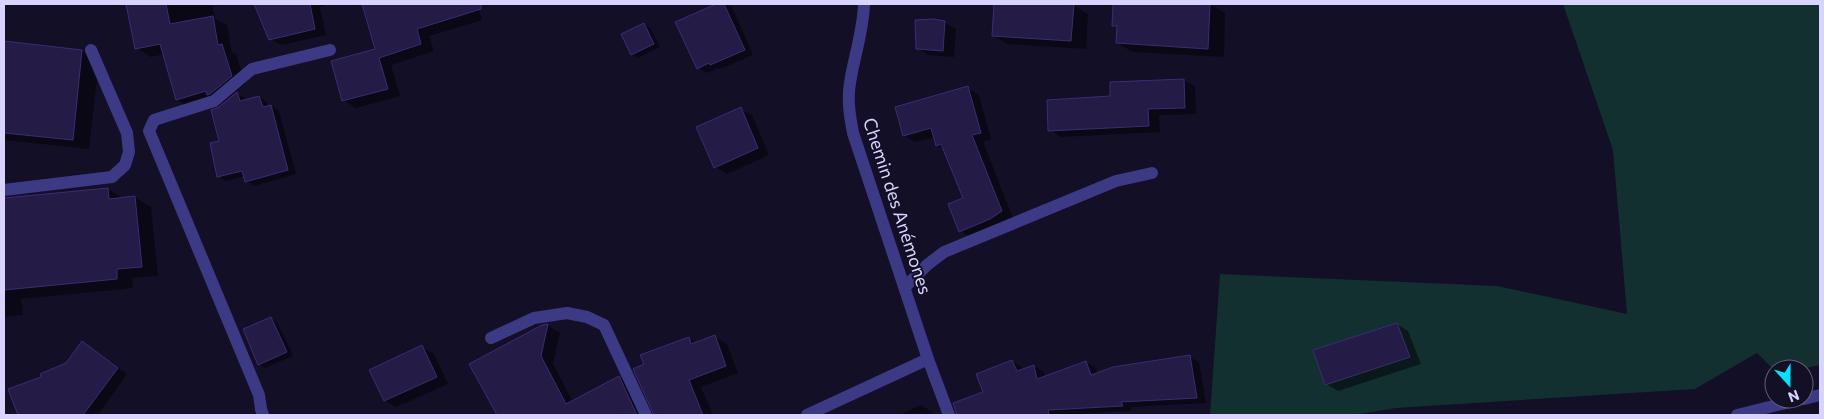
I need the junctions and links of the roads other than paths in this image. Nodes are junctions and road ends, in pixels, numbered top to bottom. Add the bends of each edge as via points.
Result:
1 (864, 4) edge
2 (91, 50) dead end
3 (330, 50) dead end
4 (1152, 173) dead end
5 (4, 190) edge
6 (905, 287) junction
7 (491, 338) dead end
8 (928, 360) junction
9 (1764, 408) edge
10 (262, 412) edge
11 (646, 415) edge
12 (807, 415) edge
13 (949, 415) edge
14 (1737, 415) edge

1 - 6 street, Chemin des Anémones via 864,24 850,84 849,112 853,133
2 - 5 street via 128,133 129,152 125,166 112,176
3 - 10 street via 252,69 214,101 154,120 149,131 259,395
4 - 6 street via 1116,181 944,252
6 - 8 street, Chemin des Anémones
7 - 11 street via 534,318 567,313 604,325
8 - 12 street
8 - 13 street, Chemin des Anémones
9 - 14 street

